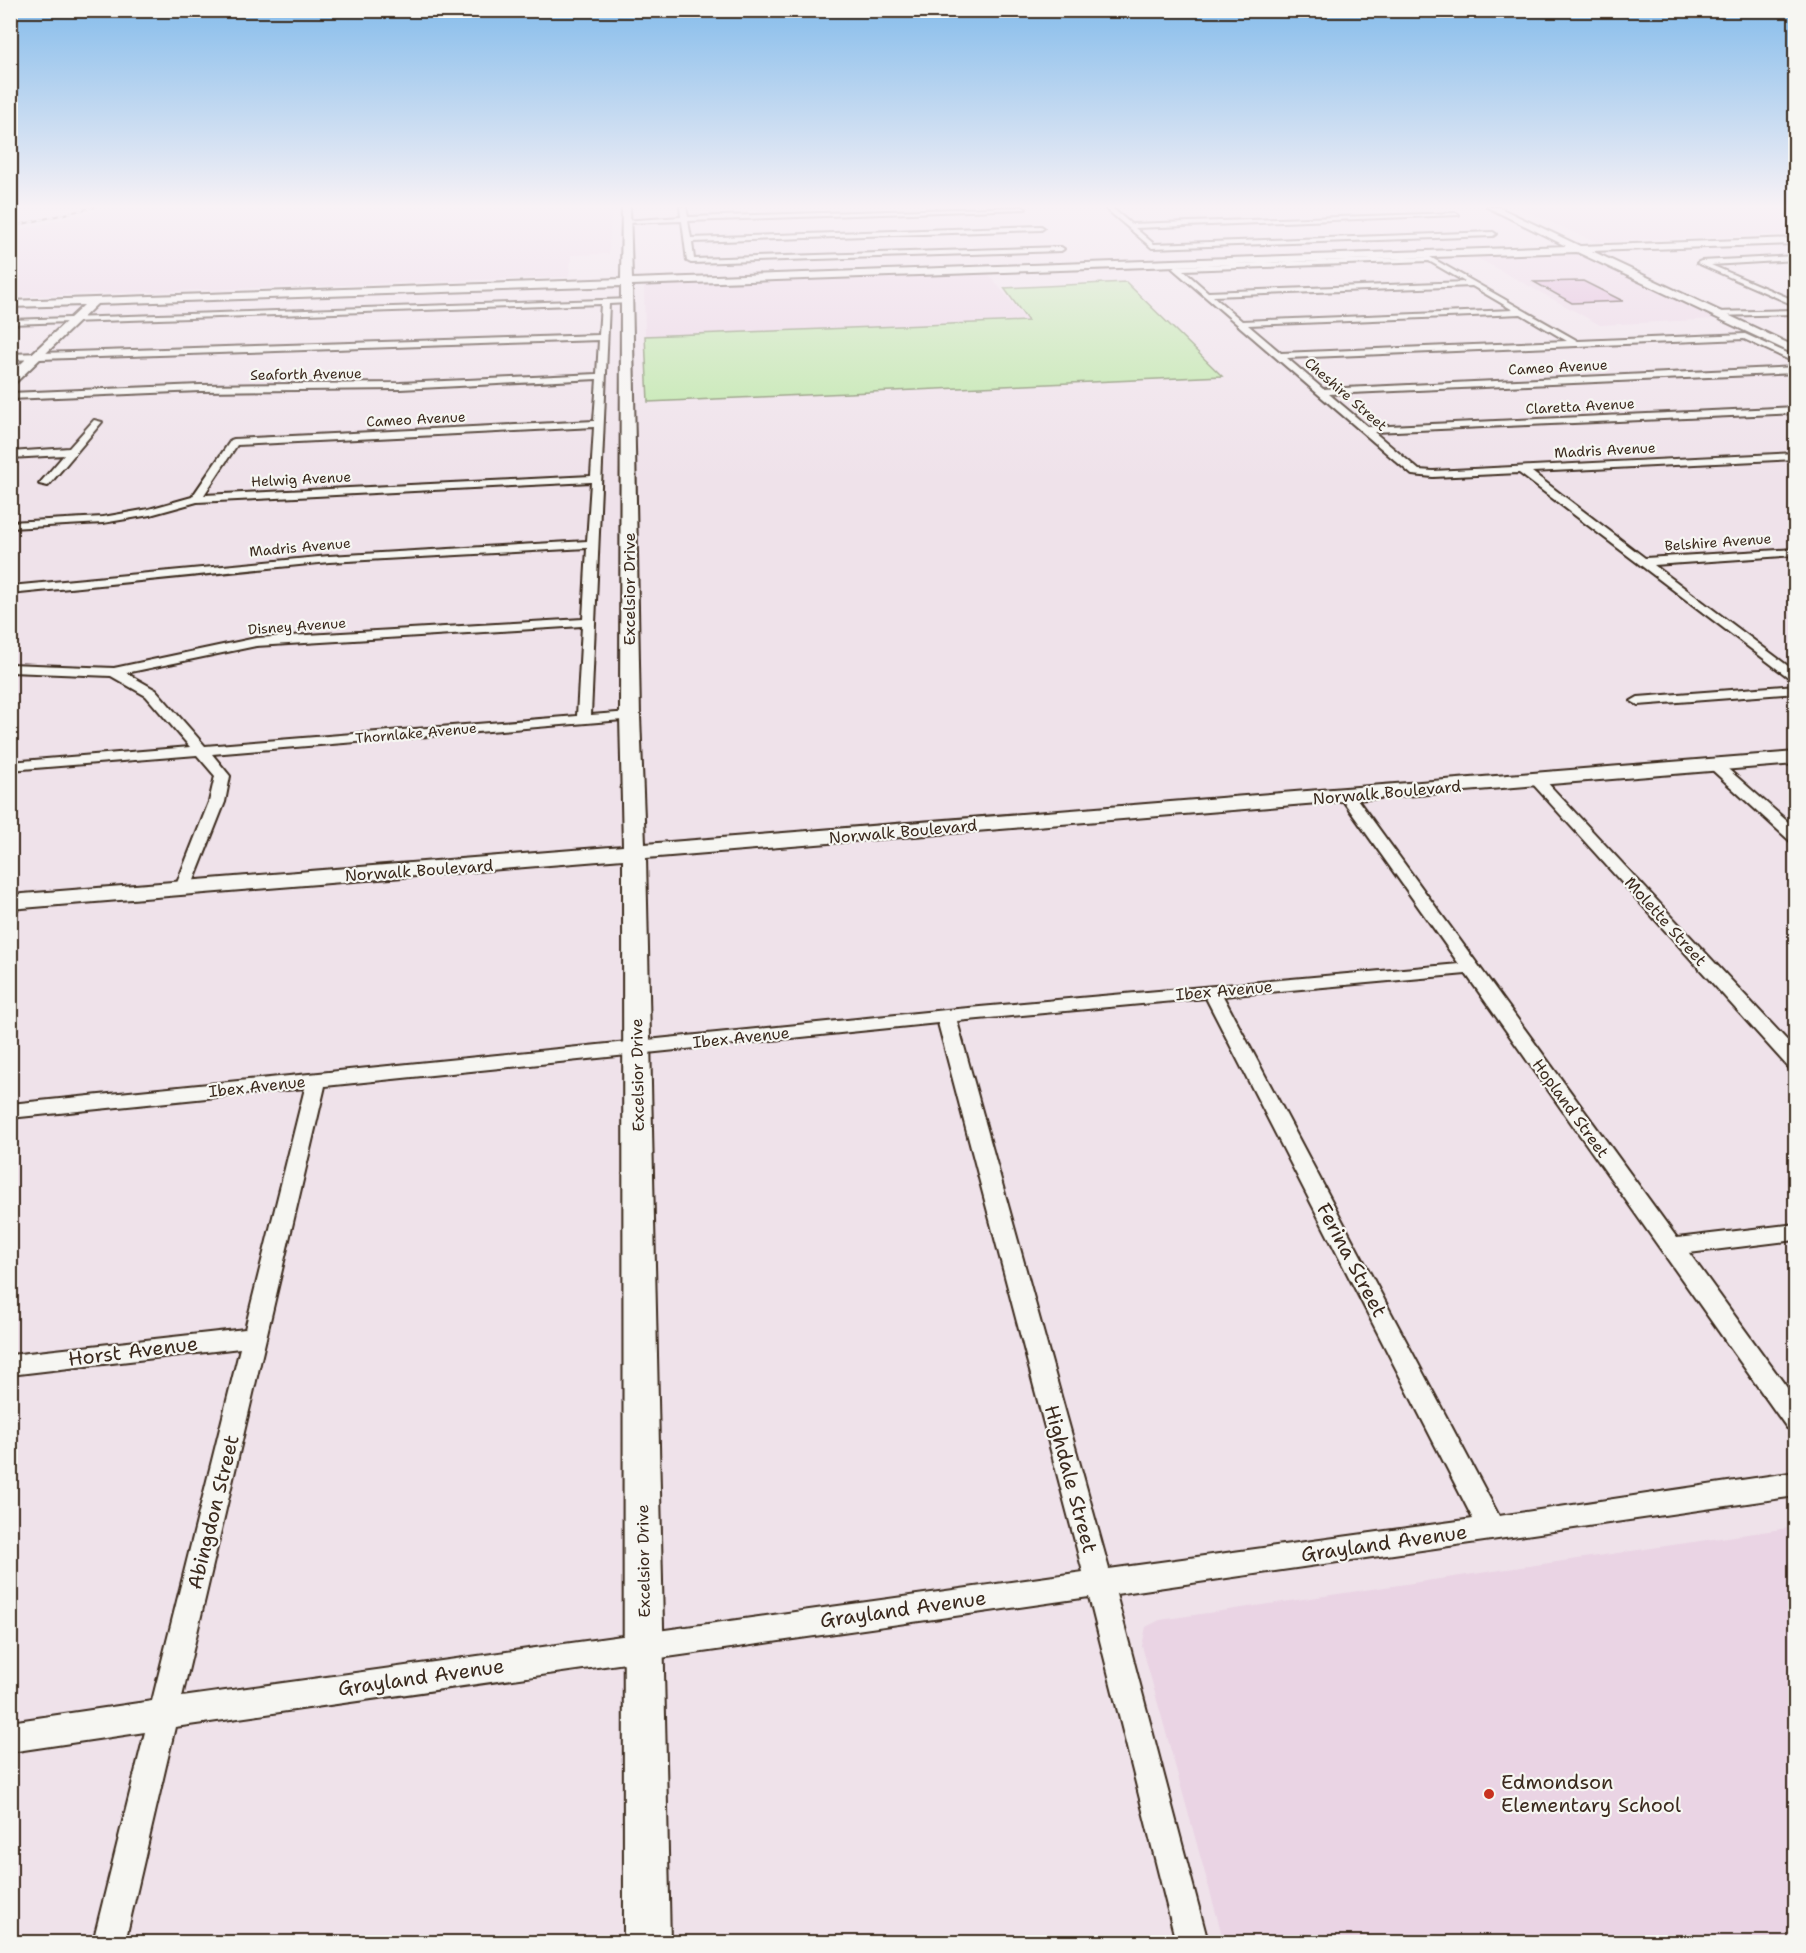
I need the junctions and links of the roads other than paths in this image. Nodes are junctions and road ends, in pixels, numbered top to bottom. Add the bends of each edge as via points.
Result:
1 (98, 298) edge
2 (148, 298) edge
3 (1213, 298) edge
4 (1498, 298) edge
5 (1682, 298) edge
6 (1700, 298) edge
7 (1775, 298) edge
8 (91, 299) junction
9 (628, 301) joint
10 (10, 302) edge
11 (605, 302) junction
12 (1796, 308) edge
13 (1521, 312) junction
14 (1732, 313) junction
15 (1715, 314) junction
16 (74, 320) junction
17 (10, 322) edge
18 (1241, 323) junction
19 (604, 337) junction
20 (1576, 343) junction
21 (1796, 343) edge
22 (1796, 352) edge
23 (37, 356) junction
24 (1279, 356) junction
25 (10, 357) edge
26 (1796, 361) edge
27 (1796, 370) edge
28 (602, 376) junction
29 (10, 381) edge
30 (1321, 392) junction
31 (10, 396) edge
32 (1796, 410) edge
33 (97, 422) dead end
34 (599, 424) junction
35 (1365, 430) junction
36 (73, 452) junction
37 (10, 454) edge
38 (1796, 456) edge
39 (1521, 470) junction
40 (1416, 473) joint
41 (596, 479) junction
42 (44, 484) dead end
43 (196, 499) junction
44 (10, 525) edge
45 (594, 544) junction
46 (1796, 552) edge
47 (1642, 562) junction
48 (10, 590) edge
49 (589, 622) junction
50 (10, 668) edge
51 (114, 672) junction
52 (1796, 679) edge
53 (1796, 689) edge
54 (1638, 701) dead end
55 (630, 716) junction
56 (584, 720) junction
57 (202, 750) junction
58 (1796, 758) edge
59 (1715, 765) junction
60 (10, 766) edge
61 (1536, 780) junction
62 (1347, 795) junction
63 (1796, 838) edge
64 (633, 853) junction
65 (183, 888) junction
66 (10, 902) edge
67 (1471, 968) junction
68 (1212, 991) junction
69 (946, 1016) junction
70 (637, 1047) junction
71 (1796, 1063) edge
72 (316, 1081) junction
73 (10, 1111) edge
74 (1796, 1233) edge
75 (1671, 1247) junction
76 (255, 1337) junction
77 (10, 1365) edge
78 (1796, 1420) edge
79 (1796, 1484) edge
80 (1492, 1529) junction
81 (1098, 1582) junction
82 (644, 1645) junction
83 (164, 1715) junction
84 (10, 1737) edge
85 (109, 1942) edge
86 (647, 1942) edge
87 (1192, 1942) edge

1 - 8 main road
2 - 8 main road
3 - 18 street, Cheshire Street
4 - 13 street
5 - 15 main road
6 - 14 main road
7 - 12 street
8 - 10 main road
8 - 16 main road
9 - 11 street
9 - 55 main road, Excelsior Drive
11 - 16 street
11 - 19 street
12 - 14 street
13 - 18 street
13 - 20 street
14 - 15 street
14 - 21 main road
15 - 22 main road
16 - 17 street
16 - 23 main road
18 - 24 street, Cheshire Street
19 - 23 street
19 - 28 street
20 - 24 street
20 - 26 street via 1745,336
23 - 25 street
23 - 29 main road
24 - 30 street, Cheshire Street
27 - 30 street, Cameo Avenue
28 - 31 street, Seaforth Avenue via 400,386 200,388
28 - 34 street
30 - 35 street, Cheshire Street
32 - 35 street, Claretta Avenue
33 - 36 street
34 - 41 street
34 - 43 street, Cameo Avenue via 234,442
35 - 40 street, Cheshire Street
36 - 37 street
36 - 42 street
38 - 39 street, Madris Avenue
39 - 40 street, Madris Avenue
39 - 47 street
41 - 43 street, Helwig Avenue
41 - 45 street
43 - 44 street, Helwig Avenue via 103,520
45 - 48 street, Madris Avenue via 329,559
45 - 49 street
46 - 47 street, Belshire Avenue
47 - 52 street
49 - 51 street, Disney Avenue via 256,642
49 - 56 street
50 - 51 street, Disney Avenue
51 - 57 street via 151,693
53 - 54 street
55 - 56 street, Thornlake Avenue
55 - 64 main road, Excelsior Drive
56 - 57 street, Thornlake Avenue
57 - 60 street, Thornlake Avenue
57 - 65 street via 223,776 217,802
58 - 59 main road, Norwalk Boulevard
59 - 61 main road, Norwalk Boulevard
59 - 63 street
61 - 62 main road, Norwalk Boulevard
61 - 71 street, Molette Street
62 - 64 main road, Norwalk Boulevard
62 - 67 street, Hopland Street
64 - 65 main road, Norwalk Boulevard
64 - 70 main road, Excelsior Drive
65 - 66 main road, Norwalk Boulevard
67 - 68 street, Ibex Avenue
67 - 75 street, Hopland Street
68 - 69 street, Ibex Avenue
68 - 80 street, Ferina Street
69 - 70 street, Ibex Avenue
69 - 81 street, Highdale Street
70 - 72 street, Ibex Avenue
70 - 82 main road, Excelsior Drive
72 - 73 street, Ibex Avenue
72 - 76 street, Abingdon Street
74 - 75 street
75 - 78 street, Hopland Street
76 - 77 street, Horst Avenue
76 - 83 street, Abingdon Street
79 - 80 street, Grayland Avenue
80 - 81 street, Grayland Avenue
81 - 82 street, Grayland Avenue
81 - 87 street, Highdale Street
82 - 83 street, Grayland Avenue
82 - 86 main road, Excelsior Drive
83 - 84 street, Grayland Avenue
83 - 85 street, Abingdon Street

